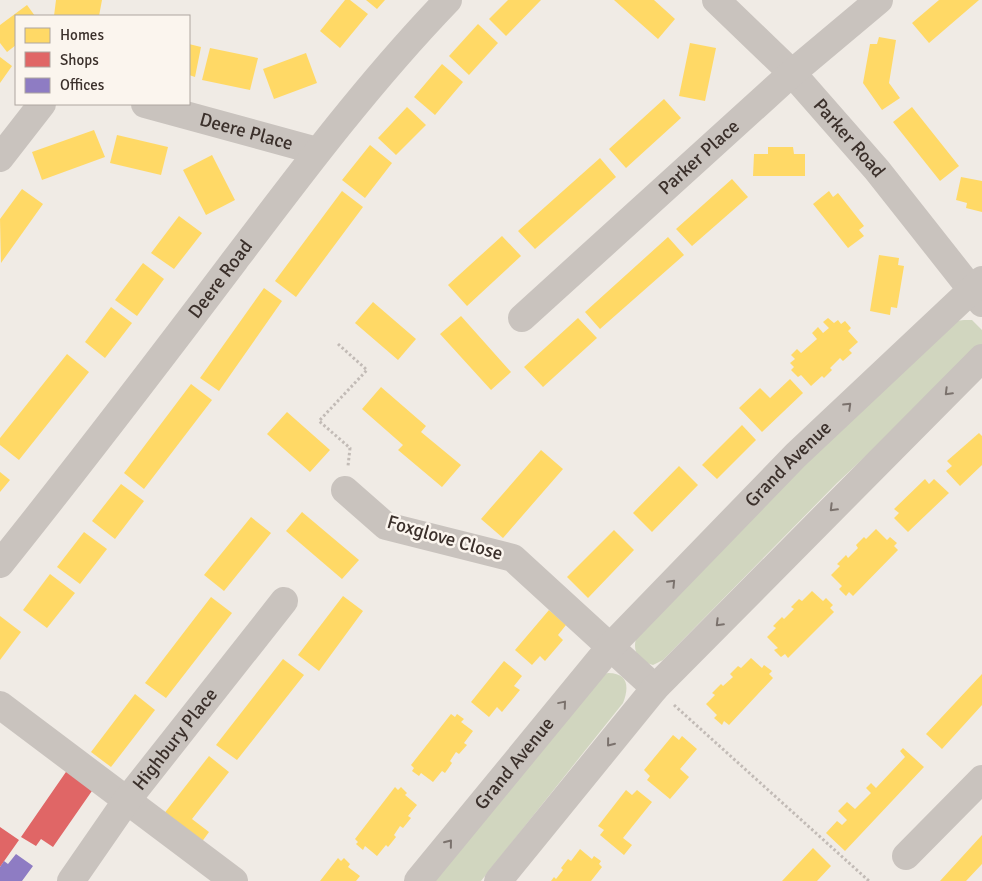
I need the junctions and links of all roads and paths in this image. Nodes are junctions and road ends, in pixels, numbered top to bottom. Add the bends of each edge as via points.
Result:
1 (448, 0) edge
2 (716, 0) edge
3 (879, 0) edge
4 (792, 73) junction
5 (41, 105) edge
6 (149, 105) edge
7 (317, 151) junction
8 (0, 158) edge
9 (978, 291) edge
10 (522, 318) dead end
11 (338, 344) dead end
12 (982, 358) edge
13 (345, 490) joint
14 (0, 564) edge
15 (284, 601) dead end
16 (611, 646) junction
17 (655, 688) junction
18 (0, 705) edge
19 (982, 779) edge
20 (128, 800) junction
21 (906, 856) dead end
22 (70, 881) edge
23 (234, 881) edge
24 (418, 881) edge
25 (498, 881) edge
26 (869, 881) edge

1 - 7 street, Deere Road
2 - 4 street, Parker Road
3 - 4 street, Parker Place
4 - 9 street, Parker Road
4 - 10 street, Parker Place
5 - 8 street
6 - 7 street, Deere Place
7 - 14 street, Deere Road
16 -> 9 street, Grand Avenue via 796,455
11 - 13 path via 366,370 319,421 350,448
12 -> 17 street
13 - 16 street, Foxglove Close via 386,526 513,558
15 - 20 street, Highbury Place
16 - 17 street
24 -> 16 street, Grand Avenue
17 -> 25 street
17 - 26 path
18 - 20 street
19 - 21 street
20 - 22 street, Highbury Place
20 - 23 street

